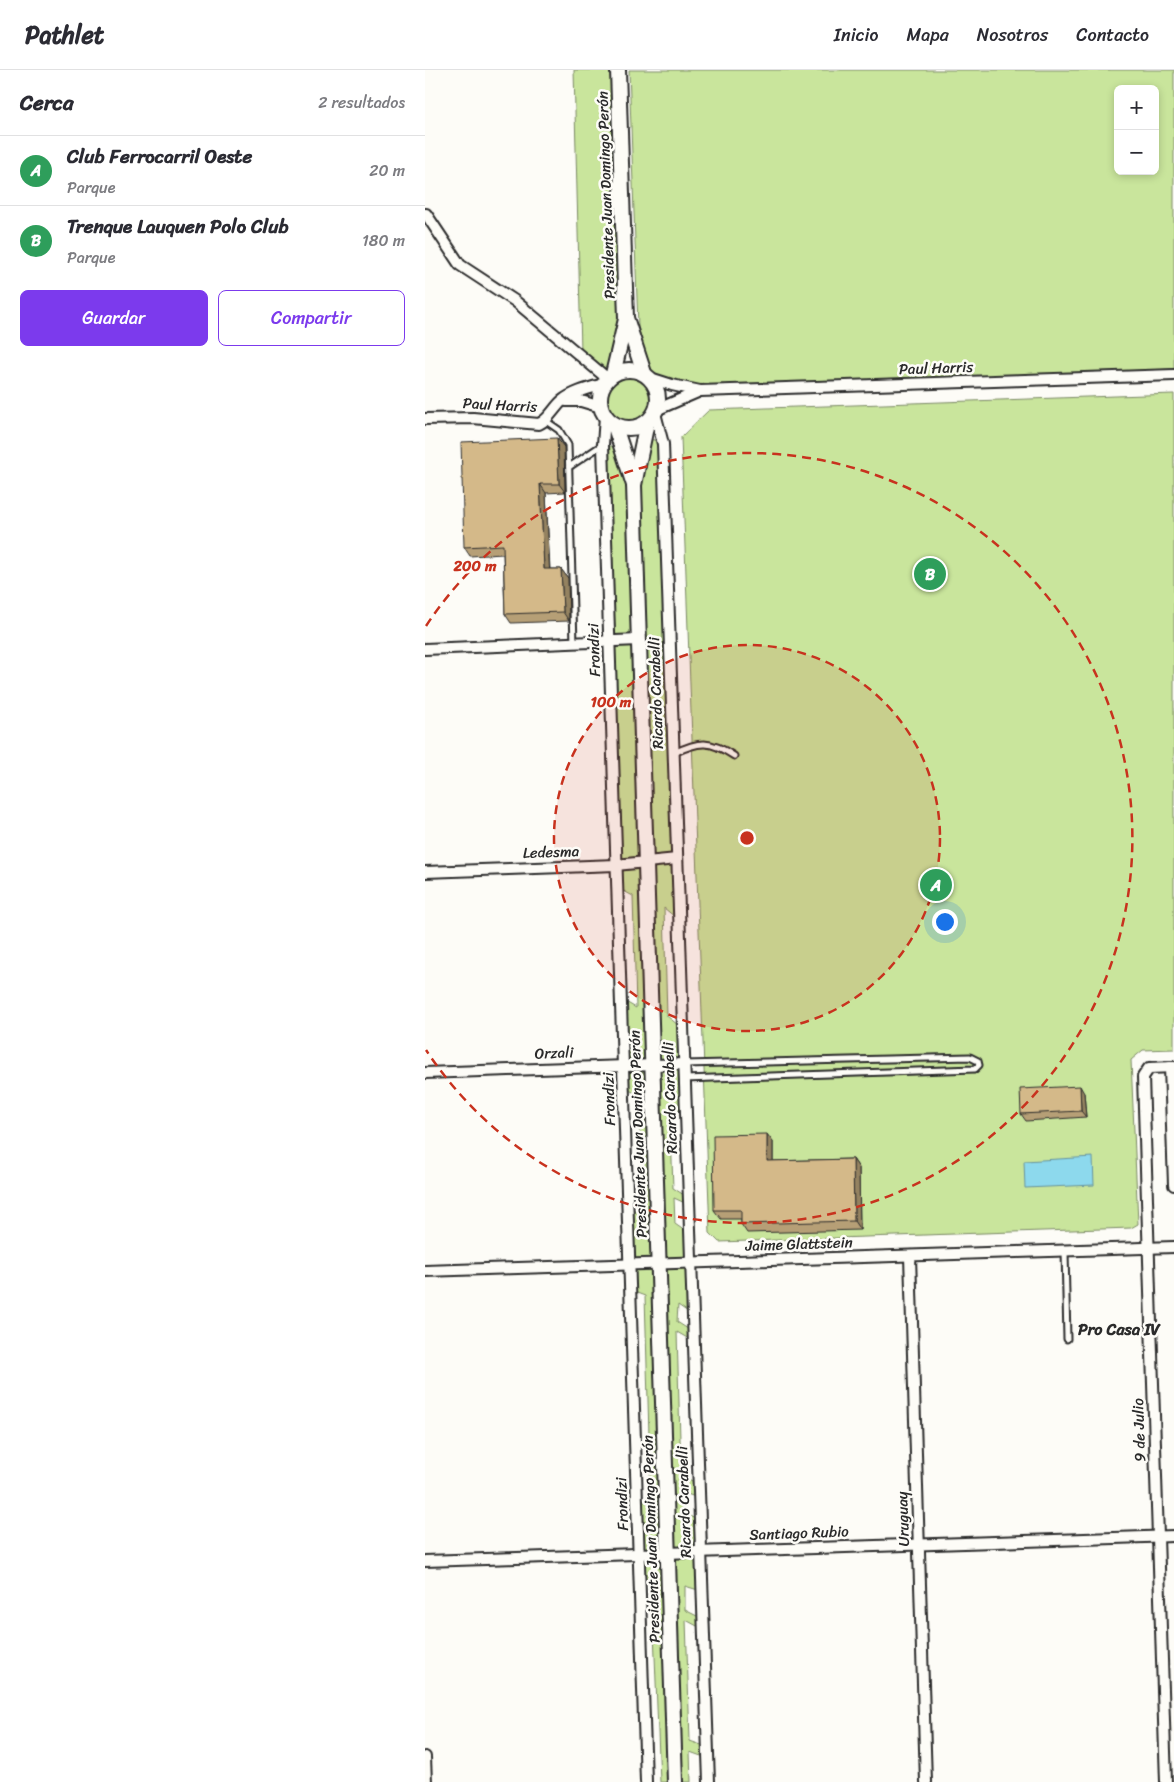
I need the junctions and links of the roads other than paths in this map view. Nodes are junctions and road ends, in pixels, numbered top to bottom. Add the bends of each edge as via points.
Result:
1 (618, 70) edge
2 (425, 214) edge
3 (627, 318) junction
4 (1174, 375) edge
5 (647, 376) junction
6 (608, 379) junction
7 (700, 391) junction
8 (563, 401) junction
9 (652, 415) junction
10 (607, 416) junction
11 (425, 419) edge
12 (546, 421) junction
13 (603, 445) junction
14 (569, 467) junction
15 (634, 486) junction
16 (639, 640) junction
17 (609, 642) junction
18 (574, 644) junction
19 (425, 649) edge
20 (673, 753) junction
21 (734, 756) dead end
22 (677, 859) junction
23 (646, 862) junction
24 (616, 865) junction
25 (425, 872) edge
26 (684, 1064) junction
27 (652, 1065) junction
28 (623, 1066) junction
29 (1172, 1067) edge
30 (425, 1072) edge
31 (684, 1079) junction
32 (1174, 1185) edge
33 (1174, 1247) edge
34 (1148, 1248) junction
35 (1065, 1251) junction
36 (910, 1256) junction
37 (690, 1263) junction
38 (658, 1264) junction
39 (629, 1265) junction
40 (425, 1271) edge
41 (1067, 1339) dead end
42 (1158, 1536) junction
43 (1174, 1536) edge
44 (919, 1544) junction
45 (700, 1552) junction
46 (667, 1553) junction
47 (639, 1554) junction
48 (425, 1561) edge
49 (425, 1757) edge
50 (426, 1782) edge
51 (646, 1782) edge
52 (675, 1782) edge
53 (709, 1782) edge
54 (926, 1782) edge
55 (1165, 1782) edge

1 - 3 main road, Presidente Juan Domingo Perón
2 - 6 street via 460,266 515,301
3 - 5 main road, Presidente Juan Domingo Perón
3 - 6 main road, Presidente Juan Domingo Perón
4 - 7 street, Paul Harris
5 - 6 main road via 628,369
5 - 7 street, Paul Harris
5 - 9 main road via 658,393
6 - 8 street, Paul Harris
6 - 10 main road via 600,399
7 - 9 street, Paul Harris
8 - 10 street via 581,401
8 - 12 street, Paul Harris
9 - 10 main road via 639,426 631,428 622,427
9 - 15 main road, Presidente Juan Domingo Perón
9 - 20 street, Ricardo Carabelli via 663,444
10 - 13 street, Frondizi
10 - 15 main road, Presidente Juan Domingo Perón
11 - 12 street, Paul Harris via 473,418 539,424
12 - 14 lane via 559,430 568,445
13 - 14 lane
13 - 17 street, Frondizi
14 - 18 lane
15 - 16 main road, Presidente Juan Domingo Perón
16 - 17 street
16 - 23 main road, Presidente Juan Domingo Perón
17 - 18 street
17 - 24 street, Frondizi
18 - 19 street
20 - 21 lane via 704,743
20 - 22 street, Ricardo Carabelli
22 - 23 street, Ledesma
22 - 26 street, Ricardo Carabelli
23 - 24 street, Ledesma
23 - 27 main road, Presidente Juan Domingo Perón
24 - 25 street, Ledesma
24 - 28 street, Frondizi
26 - 27 street, Orzali
26 - 31 street, Ricardo Carabelli
26 - 31 lane via 970,1057 979,1065 975,1069
27 - 28 street, Orzali
27 - 38 main road, Presidente Juan Domingo Perón
28 - 30 street, Orzali
28 - 39 street, Frondizi
29 - 32 street
29 - 34 street, 9 de Julio via 1149,1068 1143,1077
31 - 37 street, Ricardo Carabelli
33 - 34 street, Jaime Glattstein
34 - 35 street, Jaime Glattstein
34 - 42 street, 9 de Julio
35 - 36 street, Jaime Glattstein
35 - 41 lane
36 - 37 street, Jaime Glattstein
36 - 44 street, Uruguay
37 - 38 street, Jaime Glattstein
37 - 45 street, Ricardo Carabelli
38 - 39 street, Jaime Glattstein
38 - 46 main road, Presidente Juan Domingo Perón
39 - 40 street, Jaime Glattstein
39 - 47 street, Frondizi
42 - 43 street, Santiago Rubio
42 - 44 street, Santiago Rubio
42 - 55 street, 9 de Julio
44 - 45 street, Santiago Rubio
44 - 54 street, Uruguay
45 - 46 street, Santiago Rubio
45 - 53 street, Ricardo Carabelli
46 - 47 street, Santiago Rubio
46 - 52 main road, Presidente Juan Domingo Perón
47 - 48 street, Santiago Rubio
47 - 51 street, Frondizi
49 - 50 street

